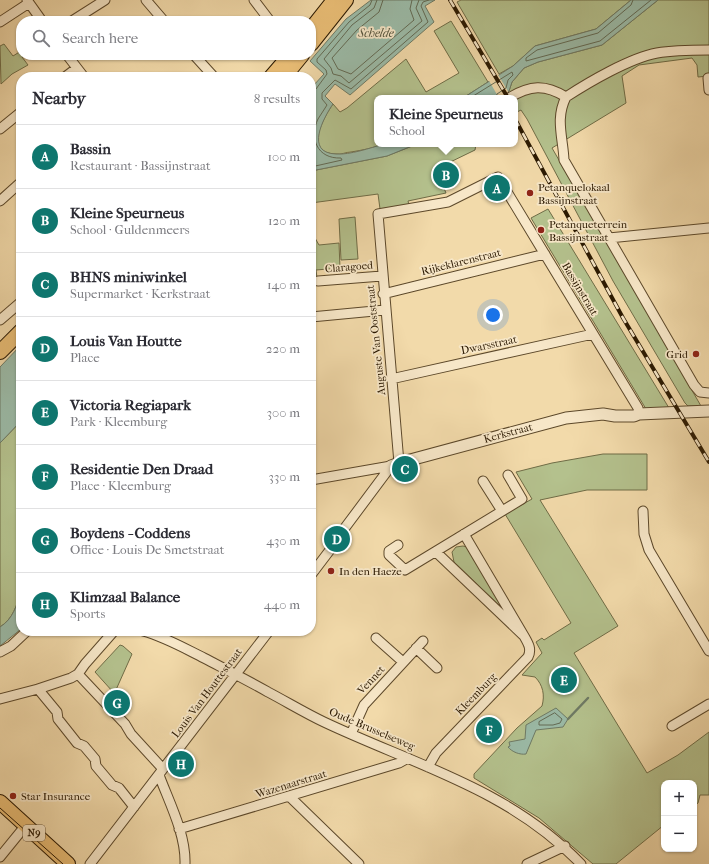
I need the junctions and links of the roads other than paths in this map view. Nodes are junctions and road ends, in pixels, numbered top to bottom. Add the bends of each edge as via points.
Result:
1 (105, 0) edge
2 (146, 0) edge
3 (254, 0) edge
4 (334, 0) edge
5 (346, 0) edge
6 (28, 2) edge
7 (38, 16) edge
8 (80, 16) edge
9 (160, 16) edge
10 (266, 16) edge
11 (0, 22) edge
12 (316, 23) edge
13 (316, 38) edge
14 (709, 50) edge
15 (71, 60) edge
16 (199, 60) edge
17 (286, 60) edge
18 (298, 60) edge
19 (77, 68) junction
20 (72, 72) edge
21 (80, 72) edge
22 (209, 72) edge
23 (275, 72) edge
24 (288, 72) edge
25 (708, 78) edge
26 (709, 90) edge
27 (517, 95) edge
28 (566, 97) junction
29 (16, 116) edge
30 (0, 129) edge
31 (16, 186) edge
32 (2, 197) edge
33 (378, 214) joint
34 (709, 228) edge
35 (608, 238) junction
36 (544, 254) junction
37 (382, 276) junction
38 (318, 281) dead end
39 (383, 294) junction
40 (16, 306) edge
41 (385, 310) junction
42 (316, 317) edge
43 (0, 320) edge
44 (16, 324) edge
45 (593, 334) junction
46 (16, 336) edge
47 (0, 340) edge
48 (0, 352) edge
49 (391, 379) junction
50 (709, 393) edge
51 (709, 411) edge
52 (639, 414) junction
53 (395, 464) junction
54 (508, 475) dead end
55 (316, 477) edge
56 (483, 481) dead end
57 (502, 511) junction
58 (643, 511) dead end
59 (464, 534) junction
60 (398, 545) dead end
61 (436, 552) junction
62 (316, 568) edge
63 (22, 636) edge
64 (110, 636) edge
65 (158, 636) edge
66 (265, 636) edge
67 (524, 636) junction
68 (376, 638) dead end
69 (423, 641) dead end
70 (416, 648) junction
71 (0, 652) edge
72 (709, 652) edge
73 (403, 662) junction
74 (437, 668) dead end
75 (78, 674) junction
76 (236, 674) junction
77 (38, 689) junction
78 (0, 699) edge
79 (709, 704) edge
80 (672, 726) dead end
81 (351, 734) junction
82 (408, 758) junction
83 (428, 767) junction
84 (161, 772) junction
85 (290, 797) junction
86 (0, 802) edge
87 (134, 807) junction
88 (0, 813) edge
89 (23, 828) junction
90 (179, 829) junction
91 (565, 846) junction
92 (0, 857) edge
93 (56, 864) edge
94 (68, 864) edge
95 (90, 864) edge
96 (185, 864) edge
97 (359, 864) edge
98 (527, 864) edge
99 (581, 864) edge

1 - 8 street
2 - 9 street
3 - 10 street
4 - 12 main road
5 - 13 main road
6 - 7 street
6 - 11 street
14 - 28 street via 666,51 648,55 622,66
15 - 19 street
16 - 22 street
17 - 23 main road
18 - 24 main road
19 - 20 street
19 - 21 street
25 - 26 street
27 - 28 street via 538,87 550,89
28 - 35 street via 559,126 564,160
29 - 30 street
31 - 32 street
33 - 36 street, Bassijnstraat via 448,202 498,177
33 - 37 street, Auguste Van Ooststraat
34 - 35 street
35 - 50 street via 697,389
36 - 39 street, Rijkeklarenstraat
36 - 45 street, Bassijnstraat
37 - 38 street, Claragoed
37 - 39 street, Auguste Van Ooststraat
39 - 41 street, Auguste Van Ooststraat
40 - 43 street
41 - 42 street
41 - 49 street, Auguste Van Ooststraat
44 - 47 main road
45 - 49 street, Dwarsstraat
45 - 52 street, Bassijnstraat via 638,408
46 - 48 main road
49 - 53 street, Auguste Van Ooststraat
51 - 52 street, Kerkstraat
52 - 53 street, Kerkstraat via 566,418
53 - 55 street, Kerkstraat
53 - 62 street via 341,533 344,539 342,545 333,546
54 - 57 street via 522,499
56 - 57 street
57 - 59 street
58 - 72 street via 644,534 649,550
59 - 61 street
59 - 67 street, Kleemburg
60 - 61 street via 389,551 389,555 405,570
61 - 67 street
63 - 71 street
64 - 75 street
65 - 76 street, Oude Brusselseweg
66 - 76 street, Louis Van Houttestraat
67 - 83 street, Kleemburg via 530,647 528,657 436,753
68 - 73 street
69 - 70 street, Vennet
70 - 73 street, Vennet
70 - 74 street
73 - 81 street, Vennet via 364,705
75 - 77 street
75 - 84 street via 125,724
76 - 81 street, Oude Brusselseweg via 323,722
76 - 84 street, Louis Van Houttestraat
77 - 78 street
77 - 87 street via 57,712 58,720 77,743 84,746 95,759 96,766
79 - 80 street
81 - 82 street, Oude Brusselseweg
82 - 83 street, Oude Brusselseweg
82 - 85 street, Wazenaarstraat via 400,763
83 - 91 street, Oude Brusselseweg via 468,783 503,802
84 - 87 street, Louis Van Houttestraat
84 - 90 street
85 - 90 street, Wazenaarstraat
85 - 97 street
86 - 89 main road, N9
87 - 95 street, Louis Van Houttestraat
88 - 89 main road, N9
89 - 92 street
89 - 93 main road, N9
89 - 94 main road, N9
90 - 96 street
91 - 98 street
91 - 99 street, Oude Brusselseweg

